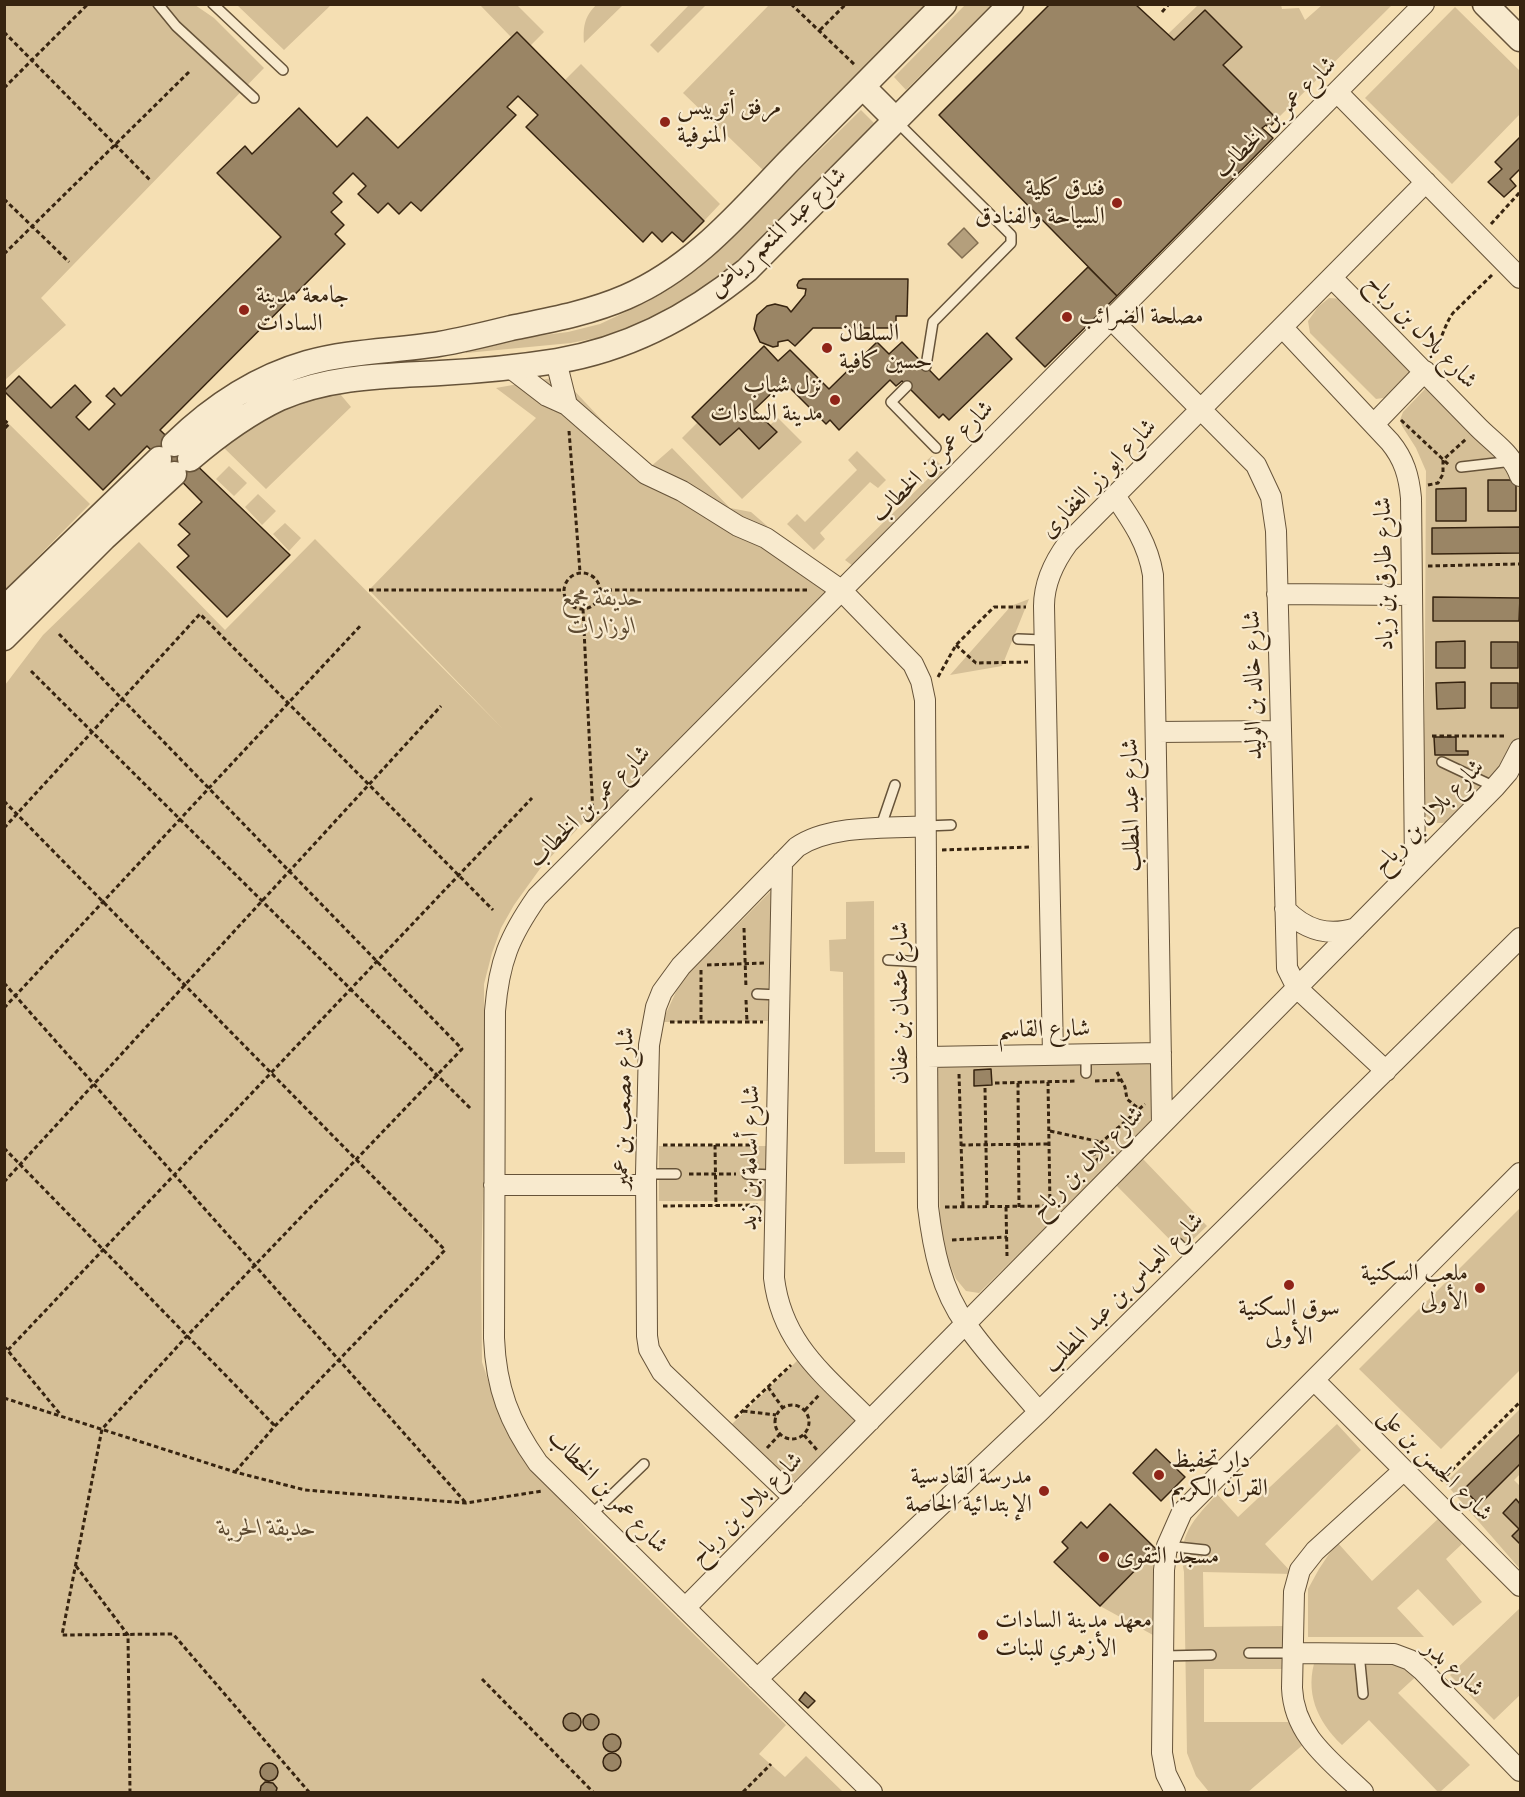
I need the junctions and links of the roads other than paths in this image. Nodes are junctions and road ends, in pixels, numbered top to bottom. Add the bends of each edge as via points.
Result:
1 (158, 4) edge
2 (213, 4) edge
3 (944, 4) edge
4 (1011, 4) edge
5 (1424, 4) edge
6 (1485, 4) edge
7 (1521, 39) edge
8 (283, 70) dead end
9 (866, 83) junction
10 (1337, 92) junction
11 (255, 98) dead end
12 (896, 120) junction
13 (1426, 182) junction
14 (1332, 278) junction
15 (1521, 278) edge
16 (1111, 319) junction
17 (1282, 328) junction
18 (440, 344) junction
19 (556, 361) junction
20 (508, 366) junction
21 (926, 366) dead end
22 (1423, 369) junction
23 (443, 373) junction
24 (907, 386) dead end
25 (567, 405) junction
26 (1201, 410) junction
27 (1374, 424) junction
28 (936, 448) dead end
29 (174, 459) junction
30 (1461, 466) road end
31 (1517, 468) edge
32 (1115, 496) junction
33 (841, 590) junction
34 (1277, 594) junction
35 (1412, 595) junction
36 (4, 609) edge
37 (4, 638) edge
38 (1018, 639) dead end
39 (1044, 640) junction
40 (1281, 731) junction
41 (1156, 732) junction
42 (1515, 742) edge
43 (1442, 762) dead end
44 (895, 785) dead end
45 (1495, 787) junction
46 (951, 825) dead end
47 (926, 826) junction
48 (880, 829) junction
49 (783, 862) junction
50 (1415, 868) junction
51 (1285, 909) junction
52 (1356, 928) junction
53 (1521, 938) edge
54 (888, 960) dead end
55 (926, 962) junction
56 (1297, 988) junction
57 (756, 994) dead end
58 (780, 995) junction
59 (1161, 1053) junction
60 (1053, 1055) junction
61 (927, 1057) junction
62 (1386, 1071) junction
63 (1162, 1124) junction
64 (1521, 1173) edge
65 (676, 1174) road end
66 (747, 1174) road end
67 (776, 1175) junction
68 (646, 1180) junction
69 (494, 1185) junction
70 (1178, 1243) dead end
71 (1194, 1260) junction
72 (965, 1324) junction
73 (1314, 1380) junction
74 (1039, 1412) junction
75 (870, 1421) junction
76 (644, 1464) dead end
77 (1404, 1470) junction
78 (794, 1498) junction
79 (591, 1515) junction
80 (1167, 1546) junction
81 (1205, 1550) dead end
82 (1521, 1586) edge
83 (685, 1608) junction
84 (1249, 1653) dead end
85 (1293, 1653) junction
86 (1359, 1653) junction
87 (1211, 1655) dead end
88 (1163, 1656) junction
89 (758, 1679) junction
90 (1364, 1694) dead end
91 (1521, 1771) edge
92 (872, 1792) edge
93 (1175, 1792) edge
94 (1363, 1792) edge

1 - 11 lane via 176,26
2 - 8 lane
3 - 9 street, شارع عبد المنعم رياض
4 - 12 street, شارع عبد المنعم رياض
5 - 10 street, شارع عمر بن الخطاب
6 - 7 street
9 - 12 street
9 - 18 street, شارع عبد المنعم رياض via 721,232 654,283 573,315
10 - 13 street
10 - 16 street, شارع عمر بن الخطاب
12 - 19 street, شارع عبد المنعم رياض via 723,290 642,336
12 - 21 lane via 1012,238 933,322
13 - 14 street, شارع ابو زر الغفارى
13 - 15 street
14 - 17 street, شارع ابو زر الغفارى
14 - 22 street, شارع بلال بن رباح
16 - 26 street, شارع خالد بن الوليد
16 - 33 street, شارع عمر بن الخطاب
17 - 26 street, شارع ابو زر الغفارى
17 - 27 street, شارع طارق بن زياد
18 - 23 street
18 - 29 street, شارع عبد المنعم رياض via 339,356 265,379 199,420
19 - 20 street, شارع عبد المنعم رياض
19 - 25 street
20 - 23 street, شارع عبد المنعم رياض
20 - 25 street, شارع عثمان بن عفان via 547,396
22 - 27 street
22 - 31 street, شارع بلال بن رباح via 1505,450
23 - 29 street, شارع عبد المنعم رياض via 354,378 305,389 274,401
24 - 28 lane via 891,402
25 - 33 street, شارع عثمان بن عفان via 646,474 766,538
26 - 32 street, شارع ابو زر الغفارى
26 - 34 street, شارع خالد بن الوليد via 1256,465 1264,480 1275,513
27 - 35 street, شارع طارق بن زياد via 1397,450 1410,485
29 - 36 street, شارع عبد المنعم رياض
29 - 37 street, شارع عبد المنعم رياض via 104,538
30 - 31 lane
32 - 39 street, شارع ابو زر الغفارى via 1061,553 1050,573 1044,606
32 - 41 street, شارع عبد المطلب via 1144,543 1153,575
33 - 47 street, شارع عثمان بن عفان via 913,664 921,681 925,700
33 - 69 street, شارع عمر بن الخطاب via 594,838 537,897 519,922 506,950 495,1011
34 - 35 street
34 - 40 street, شارع خالد بن الوليد
35 - 50 street, شارع طارق بن زياد
38 - 39 lane
39 - 60 street, شارع ابو زر الغفارى
40 - 41 street
40 - 51 street, شارع خالد بن الوليد
41 - 59 street, شارع عبد المطلب
42 - 45 street, شارع بلال بن رباح via 1508,772
43 - 45 lane
44 - 48 lane
45 - 50 street, شارع بلال بن رباح
46 - 47 lane
47 - 48 street, شارع مصعب بن عمير
47 - 55 street, شارع عثمان بن عفان
48 - 49 street, شارع مصعب بن عمير via 822,835 805,842
49 - 58 street, شارع أسامة بن زيد
49 - 68 street, شارع مصعب بن عمير via 670,979 659,999 649,1045
50 - 52 street, شارع بلال بن رباح
51 - 52 street via 1313,929 1334,932
51 - 56 street, شارع خالد بن الوليد via 1287,968
52 - 56 street, شارع بلال بن رباح
53 - 62 street, شارع العباس بن عبد المطلب
54 - 55 lane
55 - 61 street, شارع عثمان بن عفان
56 - 62 street, شارع خالد بن الوليد
56 - 63 street, شارع بلال بن رباح
57 - 58 lane
58 - 67 street, شارع أسامة بن زيد
59 - 60 street, شارع القاسم via 1108,1054 1085,1072
59 - 63 street, شارع عبد المطلب
60 - 61 street, شارع القاسم
61 - 72 street, شارع عثمان بن عفان via 928,1207 932,1240 947,1290
62 - 71 street, شارع العباس بن عبد المطلب
63 - 72 street, شارع بلال بن رباح
64 - 73 street
65 - 68 lane
66 - 67 lane
67 - 75 street, شارع أسامة بن زيد via 774,1278 784,1322 804,1352
68 - 69 street
68 - 78 street, شارع مصعب بن عمير via 649,1349 662,1372
69 - 79 street, شارع عمر بن الخطاب via 494,1338 501,1391 522,1441 538,1463
70 - 71 lane
71 - 74 street, شارع العباس بن عبد المطلب
72 - 74 street, شارع عثمان بن عفان
72 - 75 street, شارع بلال بن رباح
73 - 77 street, شارع الحسن بن على
73 - 80 street via 1182,1512
74 - 89 street, شارع العباس بن عبد المطلب
75 - 78 street, شارع بلال بن رباح
76 - 79 lane
77 - 82 street, شارع الحسن بن على
77 - 85 street via 1315,1551 1300,1570 1294,1592
78 - 83 street, شارع بلال بن رباح
79 - 83 street, شارع عمر بن الخطاب
80 - 81 lane
80 - 88 street
83 - 89 street, شارع عمر بن الخطاب
84 - 85 lane
85 - 86 street, شارع بدر
85 - 94 street via 1293,1700 1298,1721 1309,1738
86 - 90 lane
86 - 91 street, شارع بدر via 1394,1654 1417,1664
87 - 88 lane
88 - 93 street via 1162,1753
89 - 92 street, شارع عمر بن الخطاب

